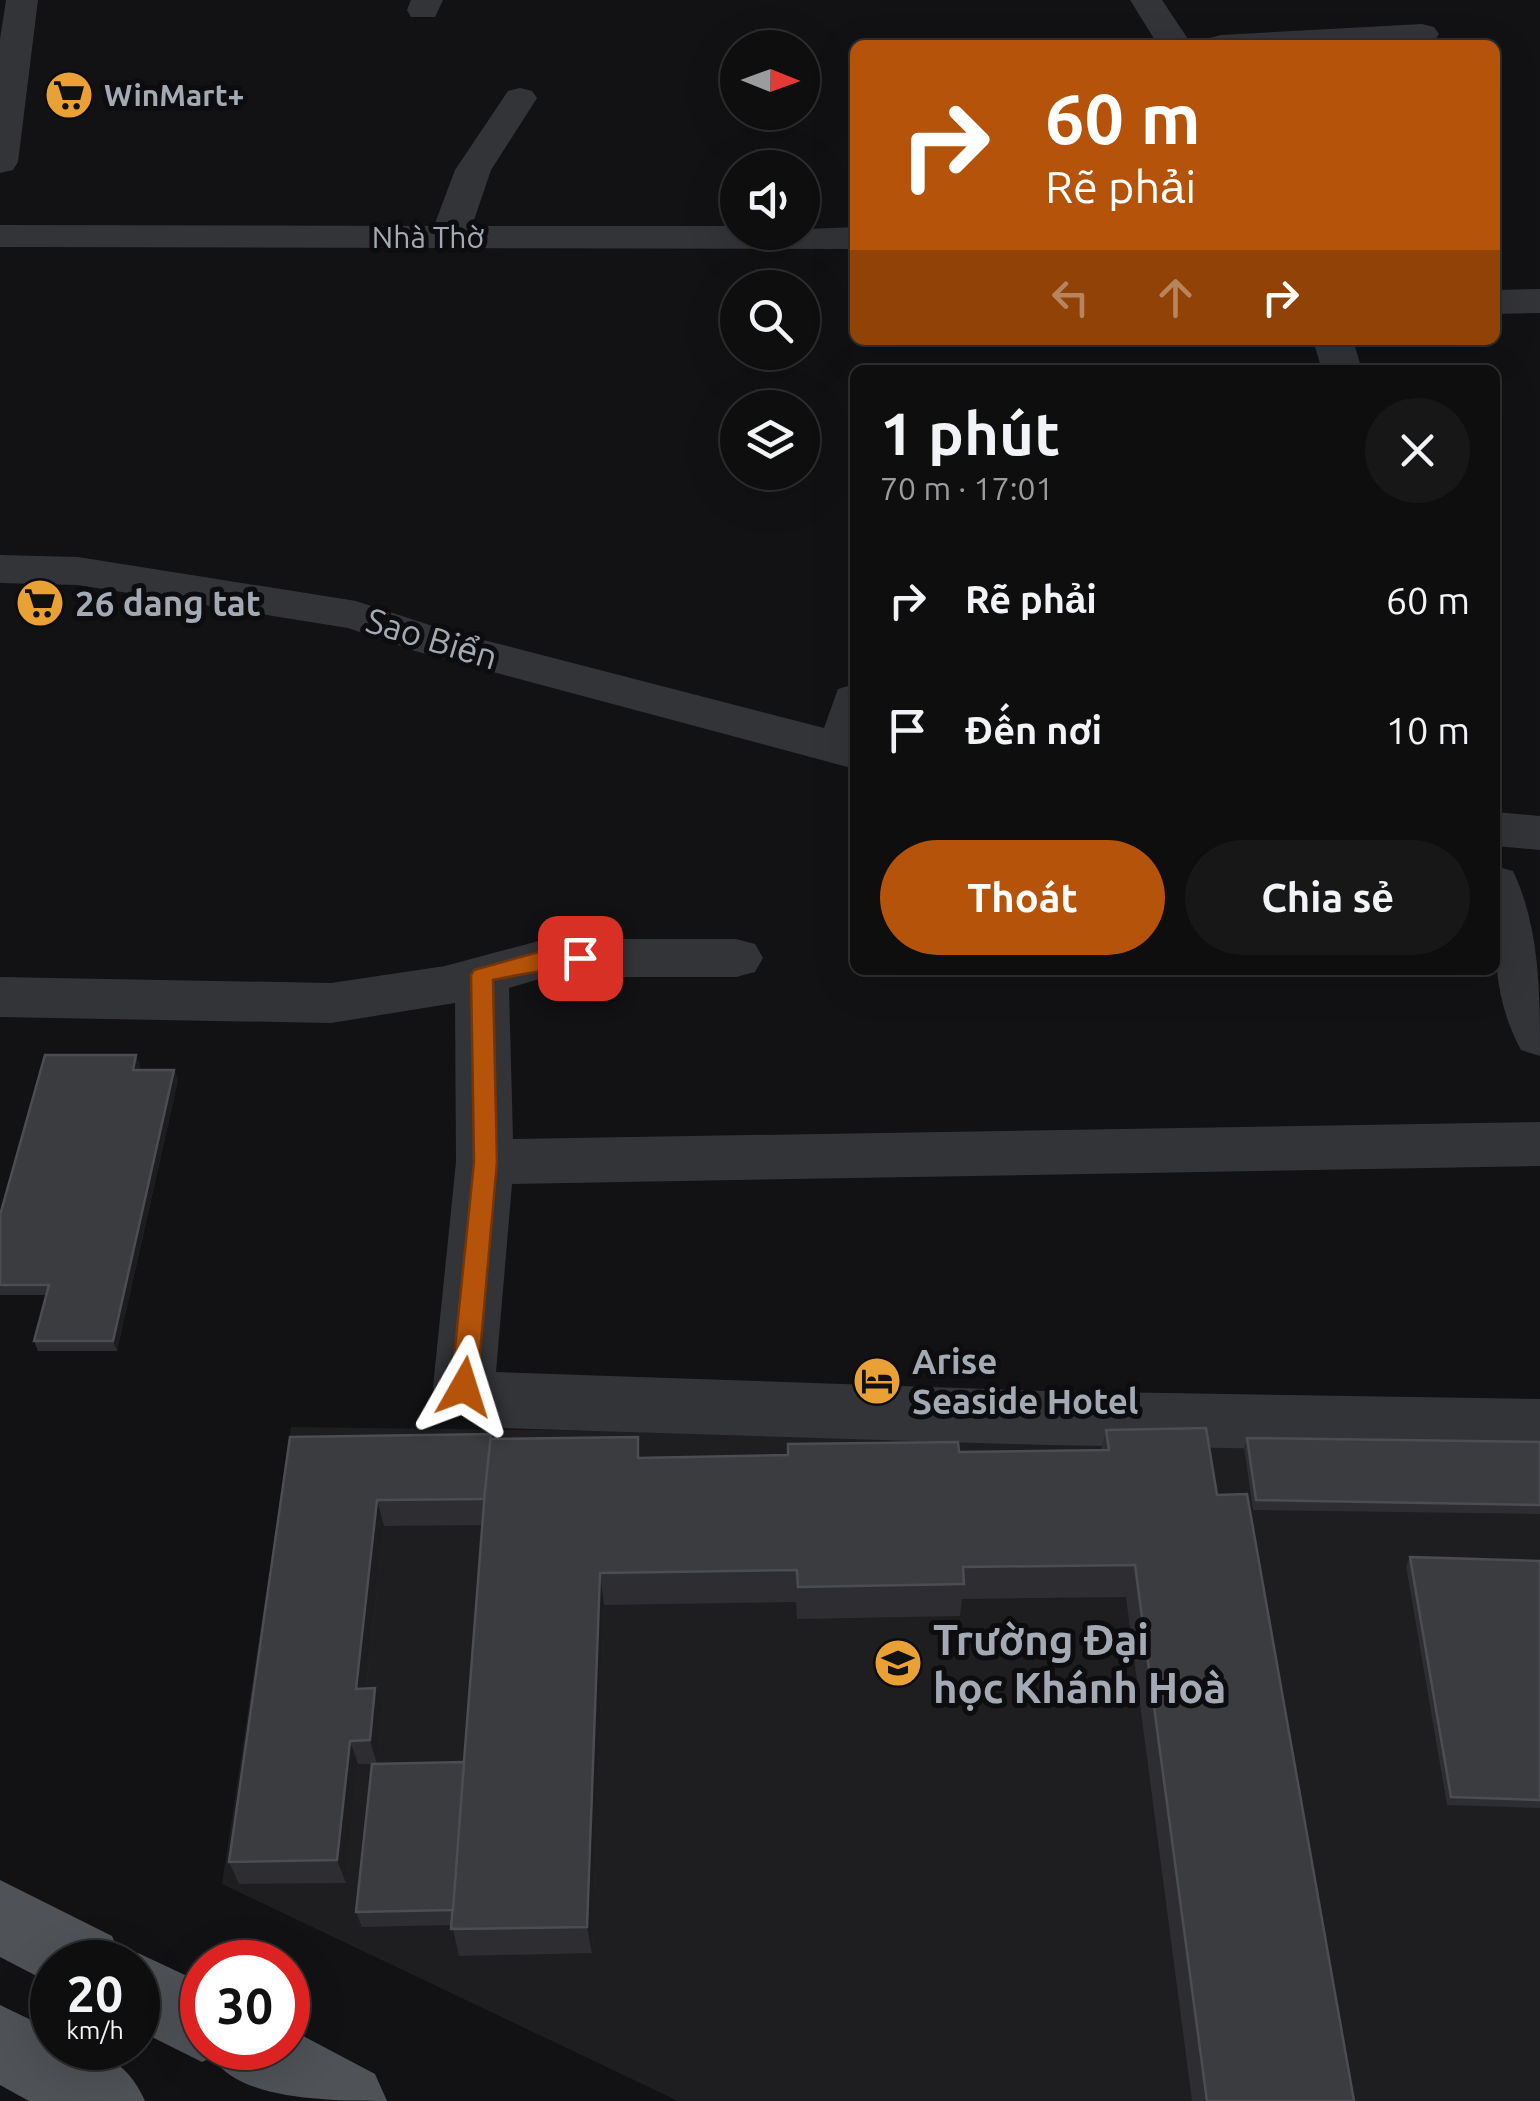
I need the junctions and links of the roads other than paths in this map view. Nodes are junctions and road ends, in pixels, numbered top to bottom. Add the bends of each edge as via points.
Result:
1 (22, 0) edge
2 (1146, 0) edge
3 (1422, 34) dead end
4 (1172, 40) edge
5 (1312, 40) edge
6 (520, 98) dead end
7 (0, 162) edge
8 (0, 236) edge
9 (450, 237) junction
10 (850, 238) edge
11 (1540, 301) edge
12 (1500, 302) edge
13 (0, 569) edge
14 (848, 752) edge
15 (1500, 829) edge
16 (1540, 833) edge
17 (1500, 901) edge
18 (736, 958) dead end
19 (482, 975) junction
20 (0, 997) edge
21 (1540, 1036) edge
22 (1540, 1144) edge
23 (486, 1162) junction
24 (1540, 1426) edge
25 (0, 1917) edge
26 (44, 1940) edge
27 (0, 2043) edge
28 (289, 2070) edge
29 (106, 2101) edge
30 (348, 2101) edge

1 - 7 street
2 - 4 street
3 - 5 street
6 - 9 street via 473,170
8 - 9 street, Nhà Thờ
9 - 10 street, Nhà Thờ
11 - 12 street
13 - 14 street, Sao Biển via 78,571 356,615
15 - 16 street
17 - 21 street
18 - 19 street via 546,958
19 - 20 street via 387,998 331,1002
19 - 23 street
22 - 23 street
23 - 24 street via 464,1387 499,1401
25 - 26 main road
27 - 29 main road
28 - 30 main road

